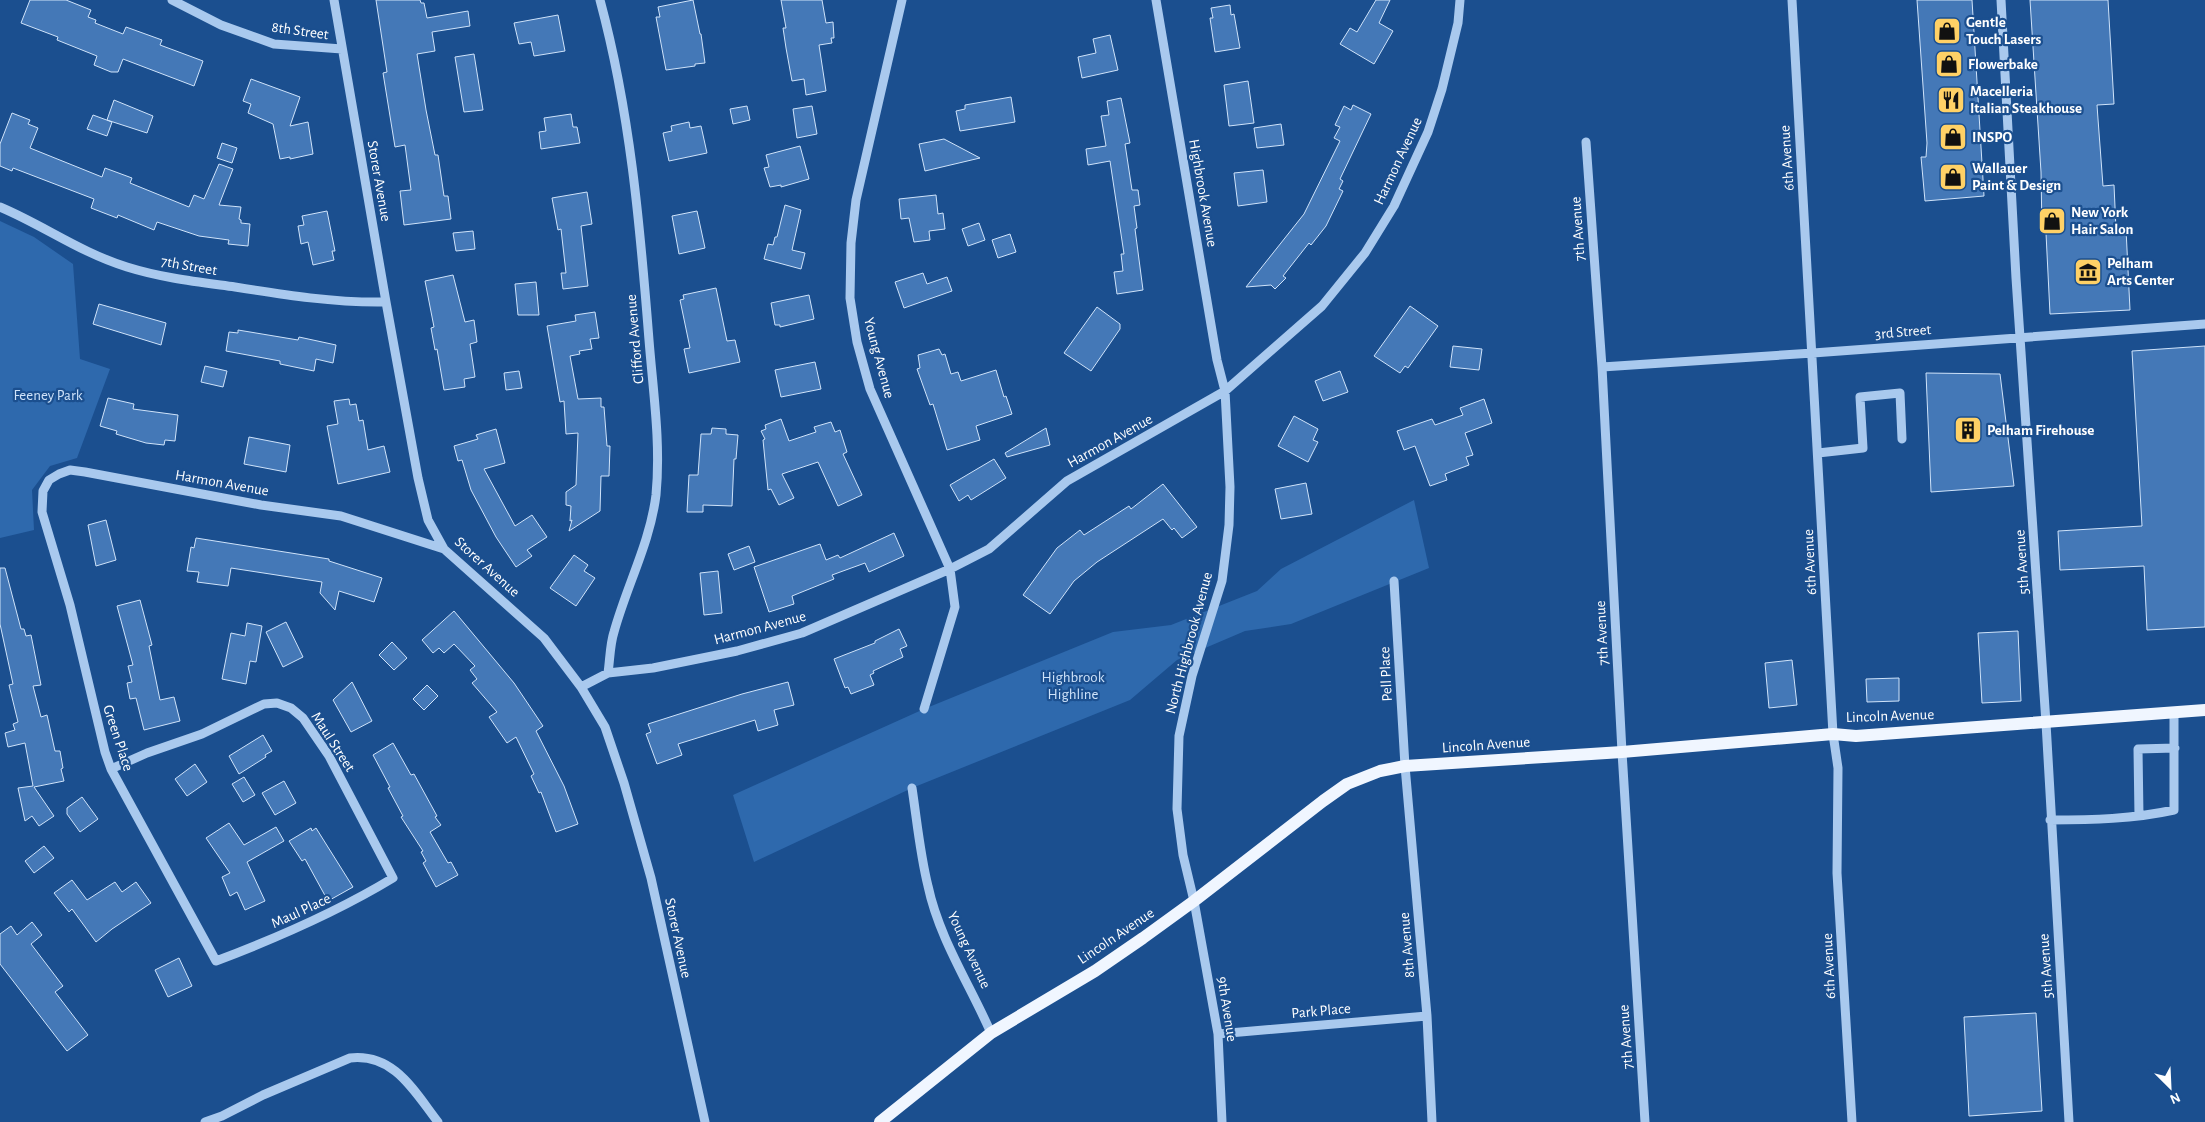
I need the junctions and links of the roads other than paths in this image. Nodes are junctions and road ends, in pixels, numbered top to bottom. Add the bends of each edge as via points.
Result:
1 (172, 0) edge
2 (334, 0) edge
3 (600, 0) edge
4 (902, 0) edge
5 (1156, 0) edge
6 (1460, 0) edge
7 (1792, 0) edge
8 (2002, 0) edge
9 (342, 49) junction
10 (1586, 142) dead end
11 (0, 207) edge
12 (386, 302) junction
13 (2205, 324) edge
14 (2021, 336) junction
15 (1812, 354) junction
16 (1602, 367) junction
17 (1225, 391) junction
18 (1902, 440) dead end
19 (1818, 453) junction
20 (47, 534) joint
21 (444, 549) junction
22 (950, 569) junction
23 (1394, 581) dead end
24 (608, 673) junction
25 (581, 687) junction
26 (924, 709) dead end
27 (2205, 710) edge
28 (2174, 712) junction
29 (2046, 723) junction
30 (1833, 734) junction
31 (2175, 748) junction
32 (1622, 752) junction
33 (1405, 766) junction
34 (111, 769) junction
35 (912, 788) dead end
36 (2139, 816) junction
37 (2050, 820) junction
38 (393, 878) joint
39 (1194, 901) junction
40 (216, 961) joint
41 (1427, 1016) junction
42 (991, 1033) junction
43 (1218, 1034) junction
44 (205, 1122) edge
45 (438, 1122) edge
46 (705, 1122) edge
47 (880, 1122) edge
48 (1222, 1122) edge
49 (1432, 1122) edge
50 (1646, 1122) edge
51 (1852, 1122) edge
52 (2069, 1122) edge

1 - 9 street, 8th Street via 221,25 274,44
2 - 9 street, Storer Avenue
3 - 24 street, Clifford Avenue via 630,145 658,447 651,527 613,633
4 - 22 street, Young Avenue via 856,200 850,298 857,342 870,389
5 - 17 street, Highbrook Avenue
6 - 17 street, Harmon Avenue via 1458,24 1428,132 1394,206 1365,253 1322,306
7 - 15 street, 6th Avenue
8 - 14 street, 5th Avenue
9 - 12 street, Storer Avenue
10 - 16 street, 7th Avenue
11 - 12 street, 7th Street via 83,250 126,267 176,279 267,292 351,303
12 - 21 street, Storer Avenue via 424,503 428,520
13 - 14 street, 3rd Street
14 - 15 street, 3rd Street
14 - 29 street, 5th Avenue
15 - 16 street, 3rd Street
15 - 19 street, 6th Avenue
16 - 32 street, 7th Avenue
17 - 22 street, Harmon Avenue via 1067,481 989,549
17 - 39 street, North Highbrook Avenue via 1230,487 1223,572 1192,676 1179,736 1177,809
18 - 19 street via 1900,393 1860,397 1863,448
19 - 30 street, 6th Avenue
20 - 21 street, Harmon Avenue via 42,512 43,491 49,480 70,470 260,505 341,516
20 - 34 street, Green Place via 70,605
21 - 25 street, Storer Avenue via 544,638
22 - 24 street, Harmon Avenue via 802,633 737,651
22 - 26 street, Young Avenue via 955,607
23 - 33 street, Pell Place
24 - 25 street, Harmon Avenue
25 - 46 street, Storer Avenue via 604,727 638,832
27 - 28 main road, Lincoln Avenue
28 - 29 main road, Lincoln Avenue
28 - 31 street
29 - 30 main road, Lincoln Avenue via 1856,736
29 - 37 street, 5th Avenue
30 - 32 main road, Lincoln Avenue
30 - 51 street, 6th Avenue via 1838,768 1837,873
31 - 36 street via 2174,810
31 - 36 street via 2138,749
32 - 33 main road, Lincoln Avenue
32 - 50 street, 7th Avenue
33 - 39 main road, Lincoln Avenue via 1380,771 1347,784
33 - 41 street, 8th Avenue
34 - 38 street, Maul Street via 202,734 264,704 277,703 291,708 303,718 329,756
34 - 40 street, Green Place
35 - 42 street, Young Avenue via 928,887 946,941
36 - 37 street
37 - 52 street, 5th Avenue
38 - 40 street, Maul Place via 359,899
39 - 42 main road, Lincoln Avenue via 1095,970
39 - 43 street, 9th Avenue
41 - 43 street, Park Place
41 - 49 street, 8th Avenue
42 - 47 main road, Lincoln Avenue
43 - 48 street, 9th Avenue
44 - 45 street via 350,1058 364,1056 392,1067

